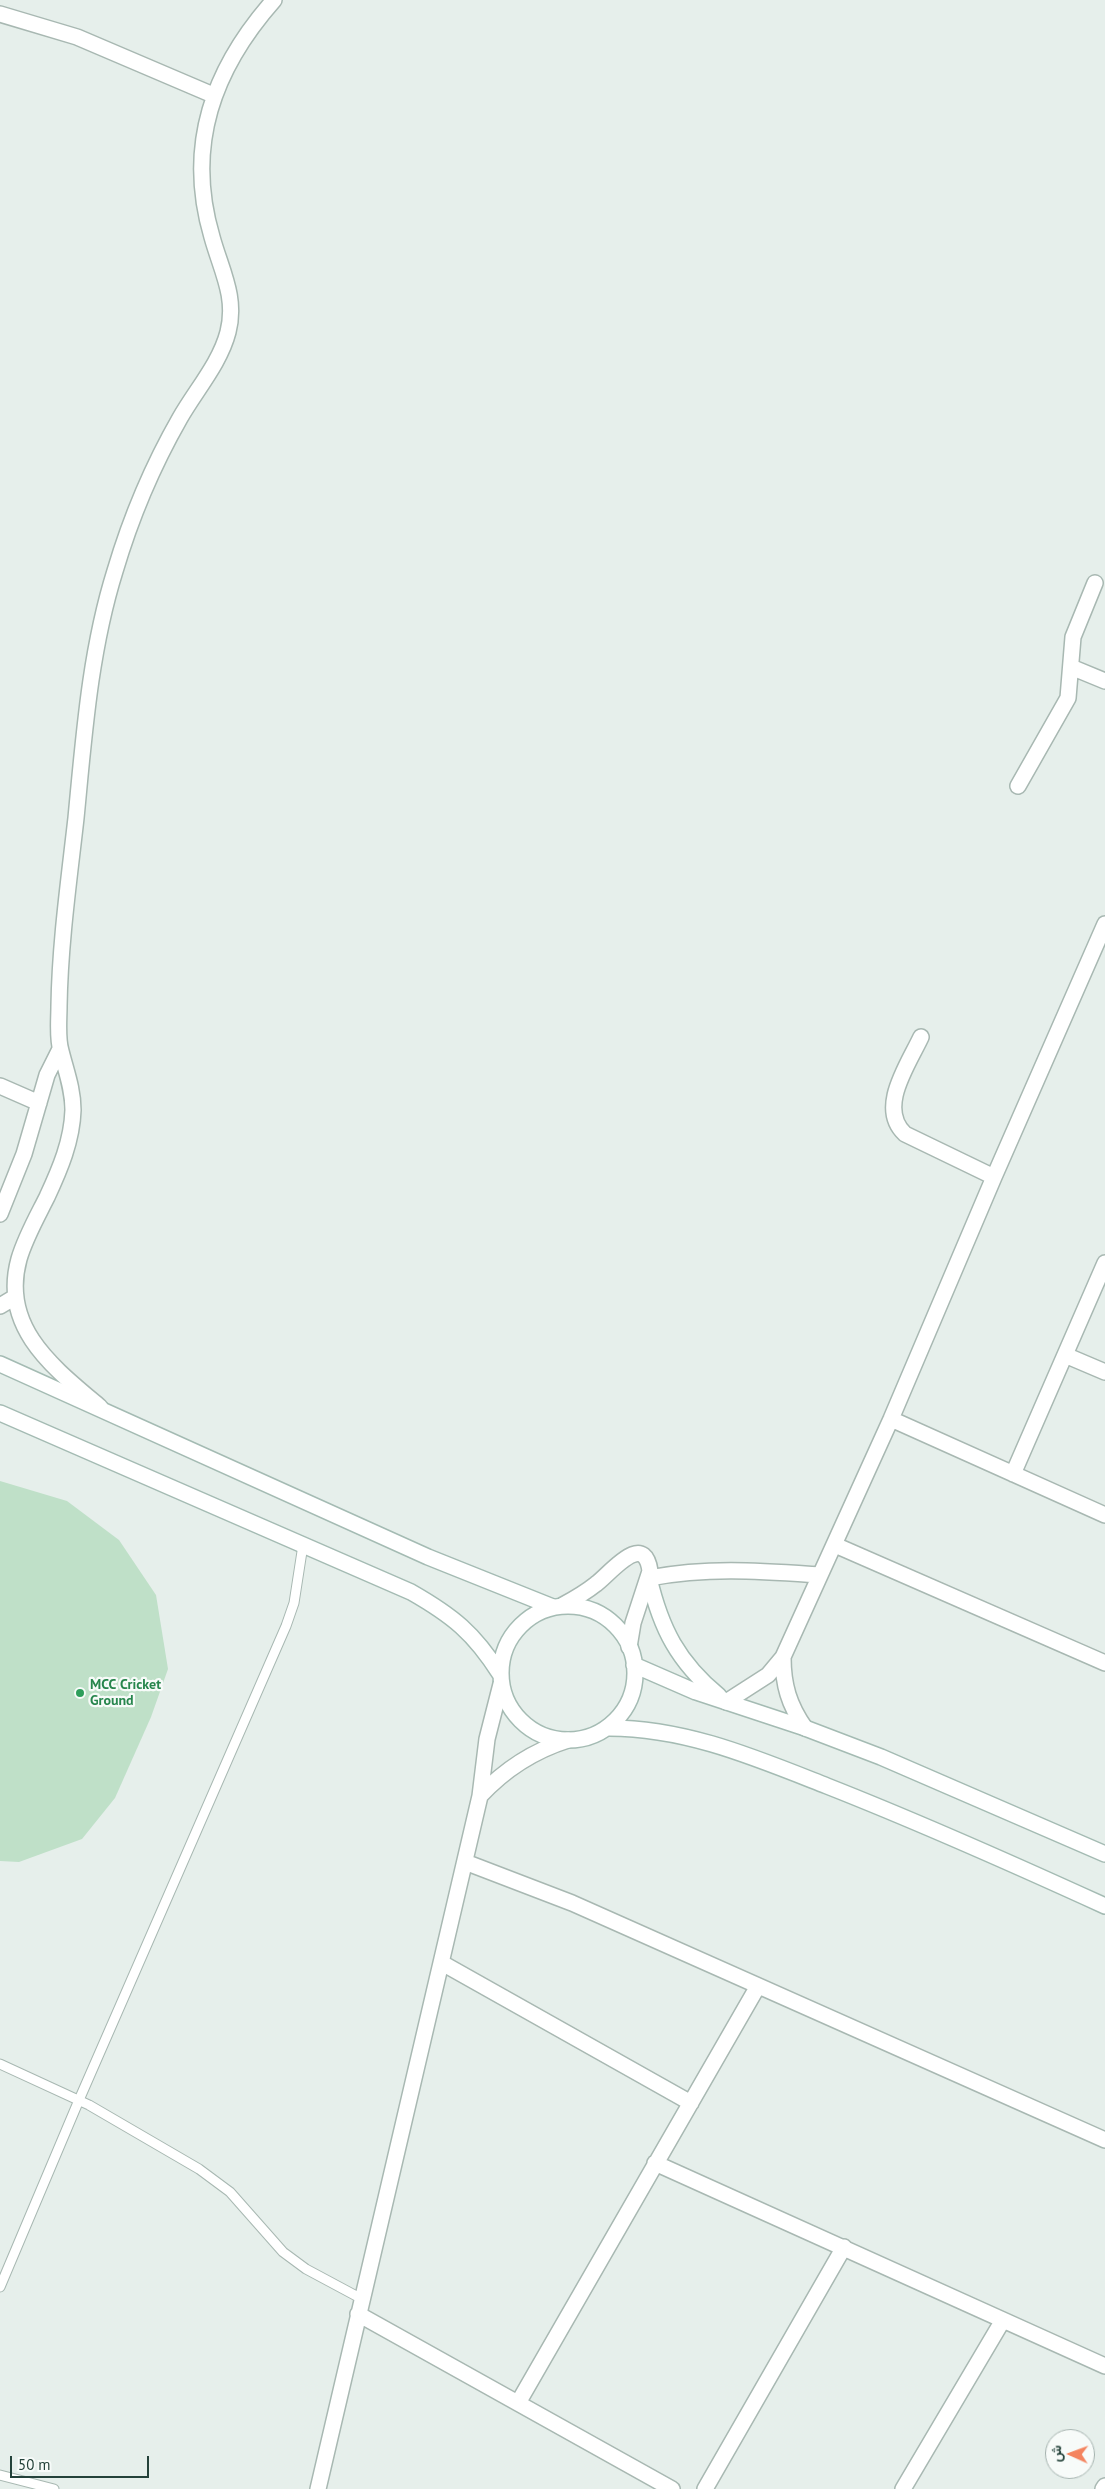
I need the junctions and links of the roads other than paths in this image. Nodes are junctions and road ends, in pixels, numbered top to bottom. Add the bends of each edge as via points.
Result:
1 (274, 0) edge
2 (0, 14) edge
3 (213, 95) junction
4 (1095, 583) dead end
5 (1071, 667) junction
6 (1105, 681) edge
7 (1018, 786) dead end
8 (1105, 924) edge
9 (921, 1037) dead end
10 (60, 1049) junction
11 (0, 1086) edge
12 (38, 1103) junction
13 (994, 1177) junction
14 (0, 1214) edge
15 (1105, 1264) edge
16 (14, 1297) junction
17 (0, 1306) edge
18 (1065, 1355) junction
19 (0, 1364) edge
20 (1105, 1372) edge
21 (102, 1409) junction
22 (0, 1413) edge
23 (891, 1419) junction
24 (1014, 1474) junction
25 (1105, 1515) edge
26 (303, 1545) junction
27 (835, 1545) junction
28 (820, 1575) junction
29 (649, 1578) junction
30 (558, 1606) junction
31 (630, 1646) junction
32 (783, 1657) junction
33 (1105, 1663) edge
34 (634, 1665) junction
35 (500, 1679) junction
36 (726, 1702) junction
37 (606, 1728) junction
38 (805, 1728) junction
39 (568, 1740) junction
40 (480, 1796) junction
41 (1105, 1854) edge
42 (465, 1862) junction
43 (1105, 1906) edge
44 (442, 1963) junction
45 (758, 1986) junction
46 (0, 2064) edge
47 (79, 2100) junction
48 (691, 2103) junction
49 (1105, 2140) edge
50 (656, 2163) junction
51 (844, 2247) junction
52 (0, 2287) edge
53 (360, 2306) junction
54 (1003, 2320) junction
55 (1105, 2366) edge
56 (518, 2403) junction
57 (0, 2475) edge
58 (54, 2489) edge
59 (318, 2489) edge
60 (672, 2489) edge
61 (705, 2489) edge
62 (903, 2489) edge

1 - 3 street via 245,35
2 - 3 street via 77,37
3 - 10 street via 202,151 203,189 207,221 231,298 229,328 217,357 149,477 123,543 104,612 90,683 63,928
4 - 5 street via 1075,630
5 - 6 street
5 - 7 street via 1070,690 1065,706
8 - 13 street
9 - 13 street via 894,1098 894,1121 905,1134
10 - 12 street
10 - 16 street via 72,1094 71,1126 61,1165 17,1262
11 - 12 street
12 - 14 street via 24,1154
13 - 23 street
15 - 18 street
16 - 17 street
16 - 21 street via 22,1324 46,1362
18 - 20 street
18 - 24 street
19 - 21 street
21 - 30 street via 428,1557
22 - 26 street
23 - 24 street
23 - 27 street
24 - 25 street
26 - 35 street via 411,1592 437,1607 482,1646
26 - 47 lane via 294,1603 286,1626
27 - 28 street
27 - 33 street
28 - 29 street via 729,1569 687,1571
28 - 32 street
29 - 30 street via 646,1559 629,1555 598,1583
29 - 31 street via 633,1623
29 - 36 street via 667,1635 683,1661
30 - 31 street via 582,1607 597,1612 616,1627
30 - 35 street via 532,1615 514,1631 504,1651
31 - 34 street
32 - 36 street via 768,1675
32 - 38 street via 786,1695
34 - 36 street
34 - 37 street via 634,1683 629,1700
35 - 39 street via 509,1706 524,1725 545,1736
35 - 40 street via 487,1739
36 - 38 street
37 - 39 street via 588,1737
37 - 43 street via 660,1731 714,1744 912,1820
38 - 41 street via 954,1787
39 - 40 street via 511,1767
40 - 42 street
42 - 44 street
42 - 45 street via 572,1903
44 - 48 street
44 - 53 street
45 - 48 street
45 - 49 street
46 - 47 lane
47 - 52 lane
47 - 53 lane via 215,2180 243,2206 283,2252
48 - 50 street
50 - 51 street
50 - 56 street
51 - 54 street
51 - 61 street
53 - 56 street
53 - 59 street
54 - 55 street
54 - 62 street
56 - 60 street
57 - 58 lane

